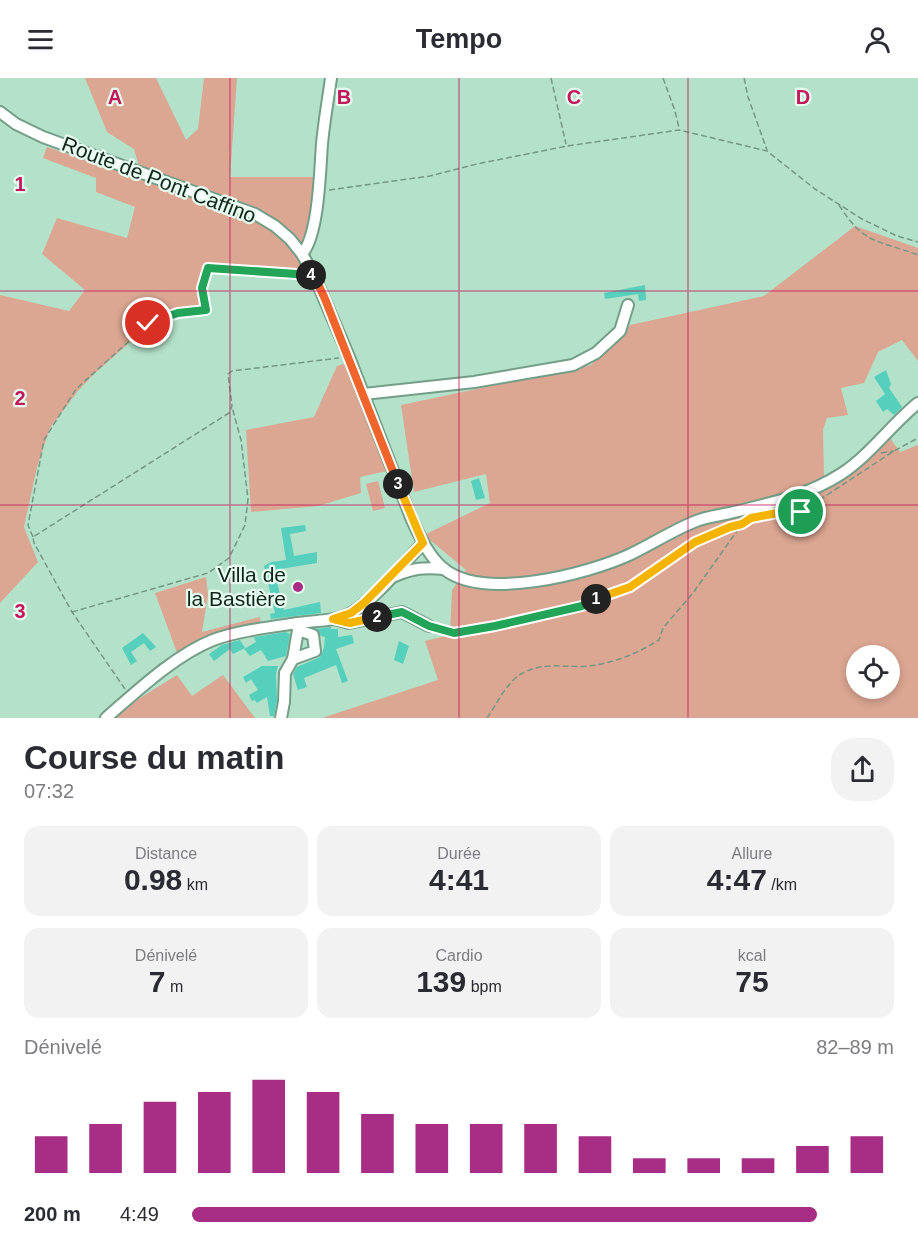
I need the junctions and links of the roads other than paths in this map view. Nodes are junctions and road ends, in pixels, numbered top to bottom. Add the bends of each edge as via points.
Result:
1 (331, 78) edge
2 (0, 112) edge
3 (302, 254) junction
4 (628, 305) dead end
5 (363, 394) junction
6 (918, 403) edge
7 (426, 548) junction
8 (423, 567) junction
9 (444, 569) junction
10 (389, 579) junction
11 (333, 619) junction
12 (429, 626) road end
13 (298, 627) junction
14 (293, 659) junction
15 (106, 718) edge
16 (281, 718) edge

1 - 3 street via 320,192 309,243
2 - 3 street, Route de Pont Caffino via 43,137 255,214 290,238
3 - 5 street, Route de Pont Caffino
4 - 5 street via 620,331 596,353 573,365 474,382
5 - 7 street, Route de Pont Caffino
6 - 9 street, Route de Pont Caffino via 864,456 825,484 773,503 702,519 611,562 508,584 474,583
7 - 8 street
7 - 9 street, Route de Pont Caffino
7 - 10 street
8 - 9 street
8 - 10 street
10 - 11 street via 351,613
11 - 12 street via 350,623 402,612
11 - 13 street
13 - 14 street
13 - 14 street via 313,634 315,651
13 - 15 street via 213,640 159,673
14 - 16 street via 285,673

